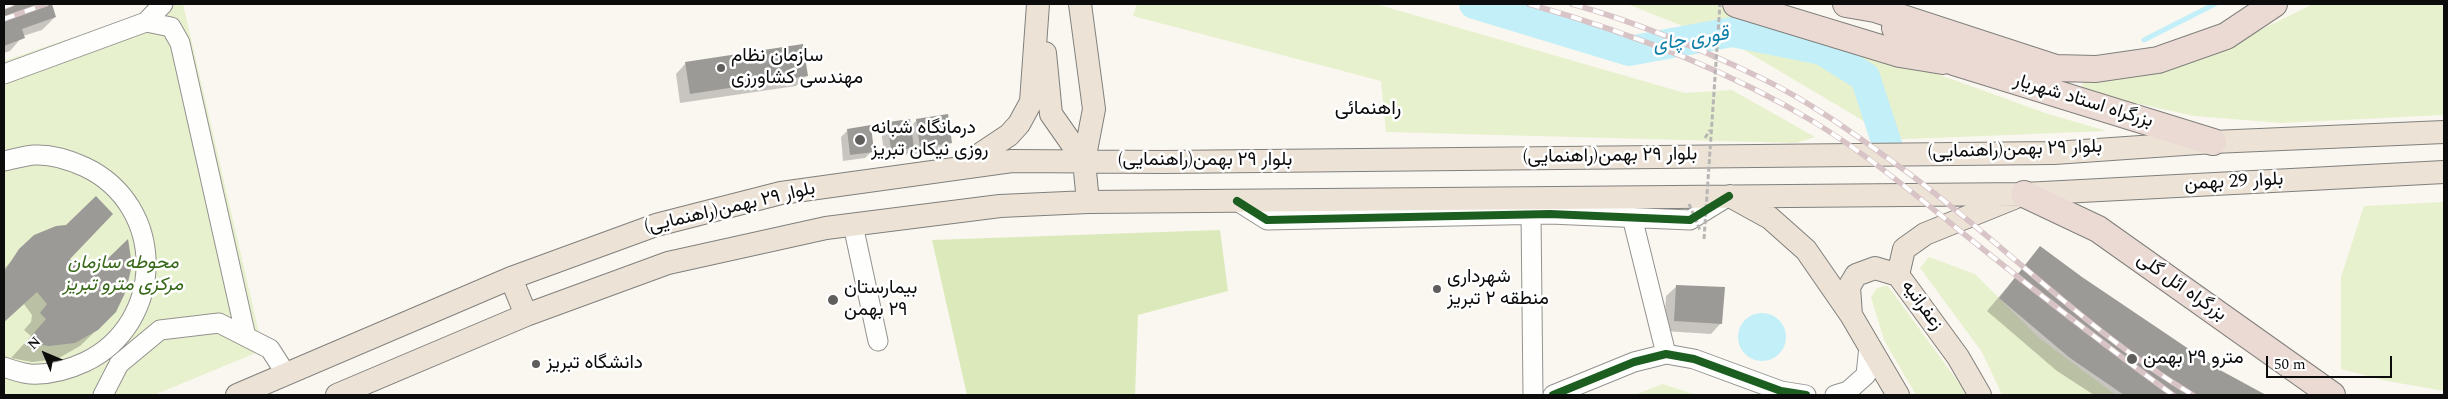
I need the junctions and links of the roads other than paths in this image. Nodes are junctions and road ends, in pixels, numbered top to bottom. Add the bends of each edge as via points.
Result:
1 (163, 4) edge
2 (1039, 4) edge
3 (1080, 4) edge
4 (1736, 4) edge
5 (1838, 4) edge
6 (1846, 4) edge
7 (2274, 4) edge
8 (146, 22) junction
9 (1954, 62) junction
10 (4, 74) edge
11 (2444, 132) edge
12 (2213, 142) junction
13 (4, 161) edge
14 (1084, 161) junction
15 (961, 167) junction
16 (2444, 172) edge
17 (2024, 194) junction
18 (1729, 196) junction
19 (1237, 201) junction
20 (1088, 202) junction
21 (1531, 214) junction
22 (1632, 217) junction
23 (853, 225) junction
24 (1898, 275) junction
25 (511, 278) junction
26 (526, 315) junction
27 (1851, 315) junction
28 (132, 318) junction
29 (160, 330) junction
30 (246, 337) junction
31 (878, 341) dead end
32 (1869, 346) junction
33 (1666, 354) junction
34 (93, 358) junction
35 (119, 364) junction
36 (4, 368) edge
37 (286, 374) junction
38 (370, 388) edge
39 (1784, 393) edge
40 (103, 395) edge
41 (237, 395) edge
42 (337, 395) edge
43 (1533, 395) edge
44 (1553, 395) edge
45 (1806, 395) edge
46 (1835, 395) edge
47 (1898, 395) edge
48 (1980, 395) edge
49 (2332, 395) edge

1 - 8 street
2 - 14 main road via 1051,114
2 - 15 main road via 1031,102 1019,124 1009,134
3 - 14 main road via 1094,109
4 - 9 highway, بزرگراه استاد شهریار via 1900,54
5 - 9 highway, بزرگراه استاد شهریار via 1910,35
6 - 7 highway via 1876,9 2056,68 2096,68 2158,60 2226,36
8 - 10 street
8 - 30 street via 171,27 180,43
9 - 12 highway, بزرگراه استاد شهریار
11 - 12 main road
12 - 14 main road, بلوار ٢٩ بهمن(راهنمایی) via 2054,153
13 - 28 street via 34,155 69,159 100,174 125,198 142,229 147,263 142,298
14 - 15 main road, بلوار ٢٩ بهمن(راهنمایی) via 1012,161
14 - 20 main road
15 - 25 main road, بلوار ٢٩ بهمن(راهنمایی) via 771,196 656,225
16 - 17 main road, بلوار 29 بهمن
17 - 18 main road, بلوار ٢٩ بهمن(راهنمایی)
17 - 24 main road, زعفرانیه via 1925,234 1904,249
17 - 49 highway, بزرگراه ائل گلی via 2098,229
18 - 19 main road, بلوار ٢٩ بهمن(راهنمایی)
18 - 22 street via 1690,220
18 - 27 main road via 1770,218 1806,250
19 - 20 main road, بلوار ٢٩ بهمن(راهنمایی)
19 - 21 street via 1267,220
20 - 23 main road, بلوار ٢٩ بهمن(راهنمایی) via 1000,206
21 - 22 street
21 - 43 street
22 - 33 street
23 - 26 main road, بلوار ٢٩ بهمن(راهنمایی) via 668,263
23 - 31 street
24 - 27 main road via 1875,268 1856,275 1849,287
24 - 48 main road, زعفرانیه via 1958,357
25 - 26 main road
25 - 37 main road, بلوار ٢٩ بهمن(راهنمایی)
26 - 38 main road, بلوار ٢٩ بهمن(راهنمایی)
27 - 32 main road
28 - 29 street
28 - 34 street via 126,329
29 - 30 street via 219,323
29 - 35 street
30 - 37 street via 270,349
32 - 46 street via 1866,375 1848,391
32 - 47 main road
33 - 39 street via 1694,359
33 - 44 street via 1634,362
34 - 35 street
34 - 36 street via 67,370 30,374
35 - 40 street
37 - 41 main road, بلوار ٢٩ بهمن(راهنمایی)
38 - 42 main road, بلوار ٢٩ بهمن(راهنمایی)
39 - 45 street

